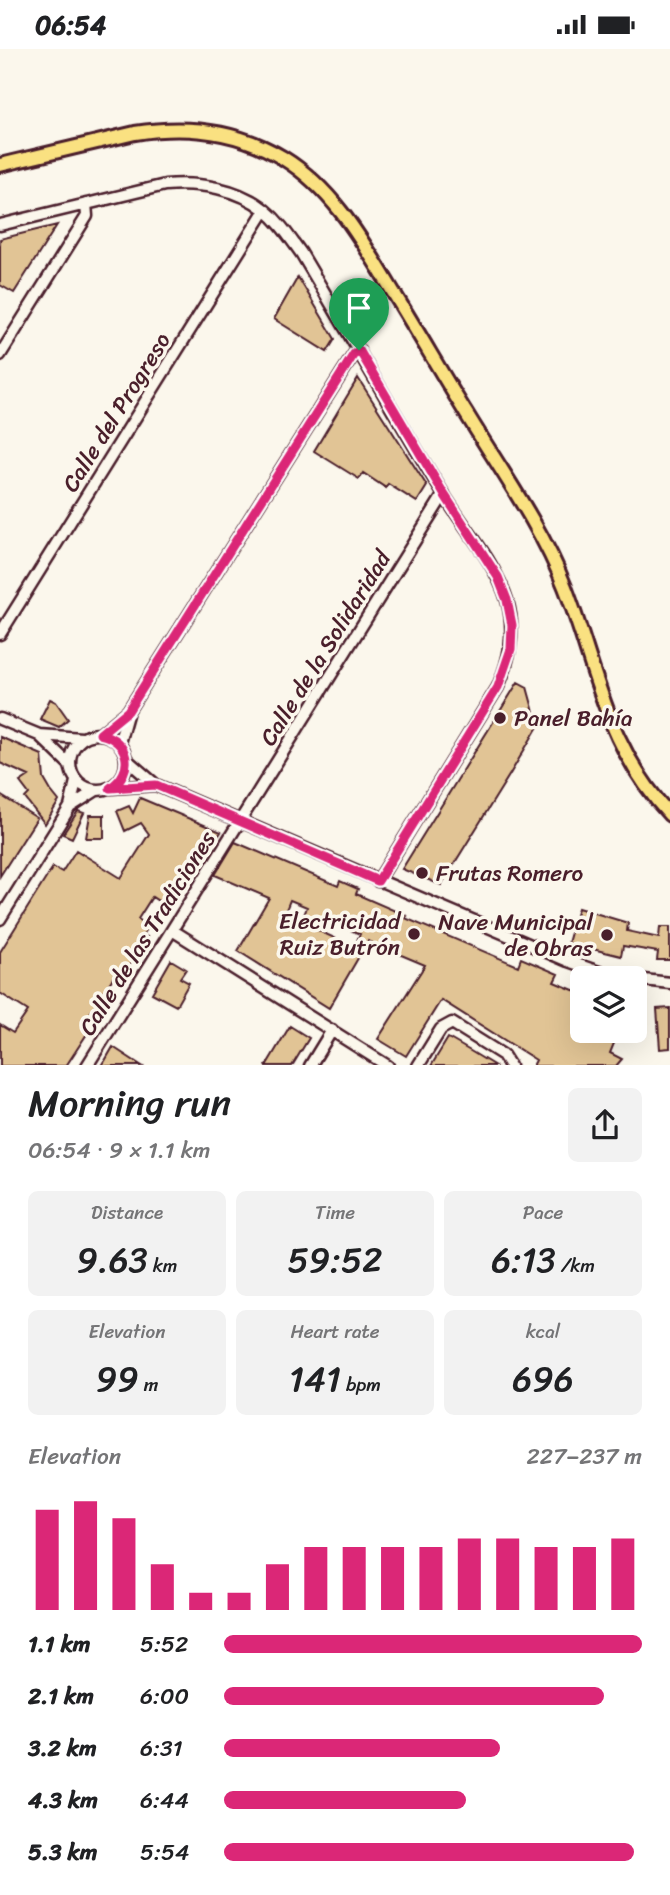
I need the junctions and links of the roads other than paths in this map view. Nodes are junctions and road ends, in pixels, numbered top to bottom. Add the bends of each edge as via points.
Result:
1 (0, 165) edge
2 (86, 204) junction
3 (265, 210) junction
4 (0, 225) edge
5 (359, 350) junction
6 (0, 355) edge
7 (444, 494) junction
8 (0, 634) edge
9 (128, 711) junction
10 (0, 719) edge
11 (100, 734) junction
12 (38, 735) junction
13 (82, 739) junction
14 (119, 743) junction
15 (126, 759) junction
16 (69, 764) junction
17 (76, 781) junction
18 (156, 785) junction
19 (110, 788) junction
20 (95, 791) junction
21 (70, 807) junction
22 (670, 815) edge
23 (239, 822) junction
24 (378, 881) junction
25 (0, 919) edge
26 (172, 930) junction
27 (582, 966) edge
28 (647, 980) edge
29 (670, 983) edge
30 (332, 1030) junction
31 (88, 1065) edge
32 (311, 1065) edge
33 (386, 1065) edge
34 (419, 1065) edge
35 (509, 1065) edge

1 - 22 main road via 135,132 204,130 265,148 322,189 366,246 533,524 565,587 614,733 635,771
2 - 3 street via 180,184 209,186
2 - 4 street
2 - 6 street via 87,216
3 - 5 street via 301,253
3 - 8 street, Calle del Progreso
5 - 7 street
5 - 9 street
7 - 23 street, Calle de la Solidaridad
7 - 24 street via 498,577 512,625 511,649 498,687
9 - 11 street
9 - 14 street
10 - 12 street
11 - 13 street
11 - 14 street
12 - 13 street
12 - 16 street
13 - 16 street
14 - 15 street
15 - 18 street
15 - 19 street via 123,776
16 - 17 street
17 - 20 street
17 - 21 street
18 - 19 street
18 - 23 street
19 - 20 street
20 - 21 street
21 - 25 street
23 - 24 street
23 - 26 street, Calle de las Tradiciones
24 - 27 street
26 - 30 street
26 - 31 street, Calle de las Tradiciones
28 - 29 street
30 - 32 street
30 - 33 street
34 - 35 street via 441,1029 452,1023 503,1055

